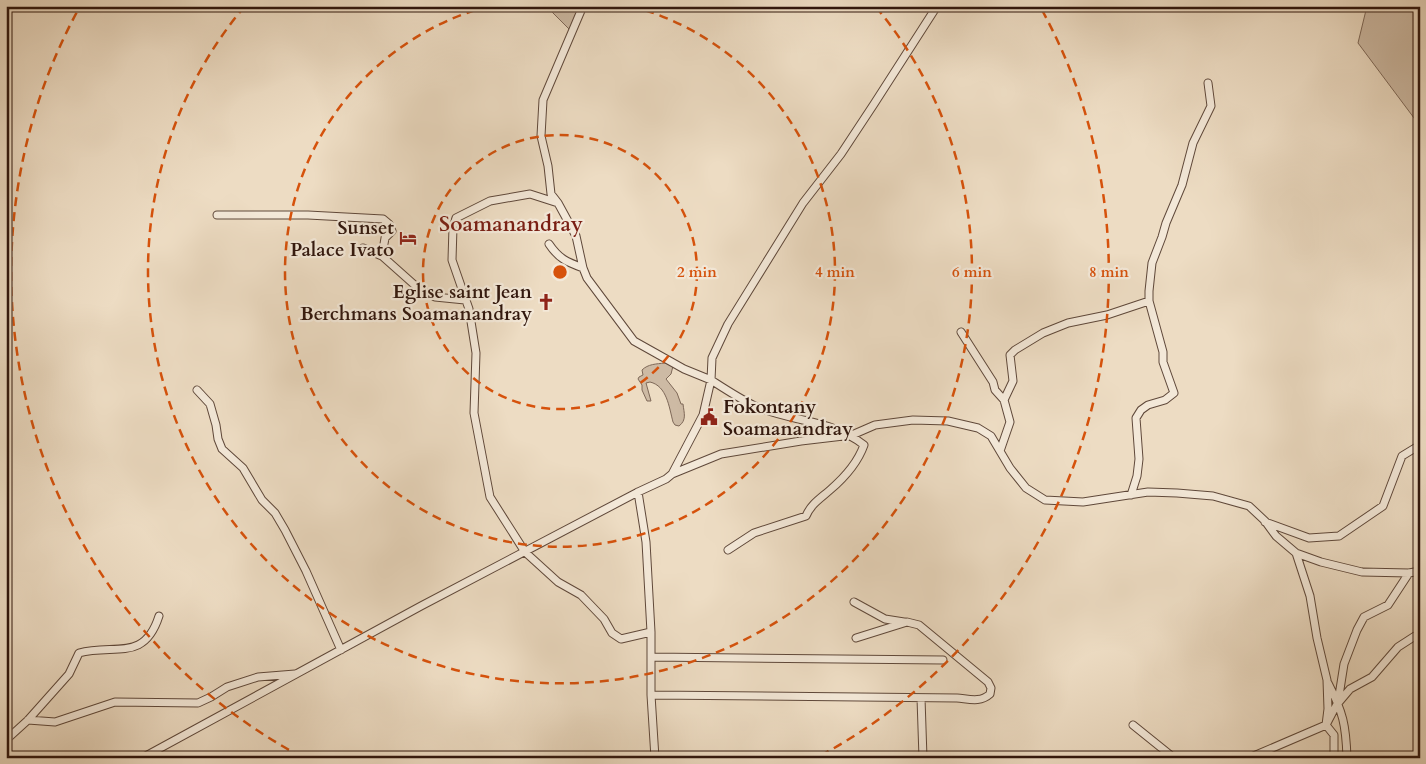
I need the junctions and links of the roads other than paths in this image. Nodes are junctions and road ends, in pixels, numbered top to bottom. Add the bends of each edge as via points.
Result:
1 (583, 6) edge
2 (937, 6) edge
3 (1208, 82) dead end
4 (558, 203) junction
5 (217, 215) dead end
6 (549, 244) dead end
7 (363, 248) dead end
8 (382, 256) junction
9 (583, 268) junction
10 (465, 300) junction
11 (1149, 301) junction
12 (961, 332) dead end
13 (711, 380) junction
14 (197, 390) dead end
15 (1004, 400) junction
16 (852, 435) junction
17 (1420, 445) edge
18 (1000, 451) junction
19 (672, 474) junction
20 (638, 492) junction
21 (1131, 495) junction
22 (1265, 522) junction
23 (728, 550) dead end
24 (525, 552) junction
25 (1296, 553) junction
26 (1420, 571) edge
27 (1409, 573) junction
28 (854, 602) dead end
29 (159, 616) dead end
30 (907, 622) junction
31 (651, 632) junction
32 (1420, 636) edge
33 (856, 638) dead end
34 (341, 650) junction
35 (651, 657) junction
36 (943, 660) dead end
37 (298, 673) junction
38 (1327, 680) junction
39 (651, 695) junction
40 (921, 698) junction
41 (1338, 702) junction
42 (28, 720) junction
43 (1132, 725) dead end
44 (1326, 725) junction
45 (6, 740) edge
46 (142, 758) edge
47 (655, 758) edge
48 (922, 758) edge
49 (1174, 758) edge
50 (1249, 758) edge
51 (1334, 758) edge
52 (1347, 758) edge

1 - 4 street via 543,100 541,136 551,194
2 - 13 street via 841,154 803,203 728,324 712,358
3 - 11 street via 1212,106 1193,143 1182,185 1152,262
4 - 9 street via 576,236
4 - 10 street via 530,194 490,201 456,218 452,260
5 - 8 street via 382,219 392,231 385,238
6 - 9 street via 556,256
7 - 8 street
8 - 10 street via 418,288 435,297
9 - 13 street via 634,341
10 - 24 street via 476,353 474,413 490,497
11 - 15 street via 1107,315 1068,323 1015,350 1010,355 1013,382
11 - 21 street via 1174,393 1165,400 1148,405 1136,418 1139,459
12 - 15 street
13 - 16 street via 755,406
13 - 19 street via 703,415
14 - 34 street via 210,404 222,449 243,468 285,530
15 - 18 street via 1010,422
16 - 18 street via 876,425 913,420 948,421 978,428 991,436
16 - 19 street via 722,454
16 - 23 street via 864,445 860,456 810,507 806,516 754,533
17 - 22 street via 1402,456 1383,506 1339,536 1309,538
18 - 21 street via 1026,488 1045,500 1083,502
19 - 20 street
20 - 24 street
20 - 31 street via 646,542
21 - 22 street via 1148,492 1213,496 1249,506
22 - 25 street
24 - 31 street via 558,582 581,595 604,619 612,633 621,639
24 - 34 street
25 - 27 street via 1362,572
25 - 38 street via 1310,596
26 - 27 street
27 - 41 street via 1388,605 1364,617 1344,664
28 - 30 street via 885,619
29 - 42 street via 150,636 133,647 80,653 70,674
30 - 33 street
30 - 40 street via 919,625 988,682 991,688 984,699
31 - 35 street
32 - 41 street via 1398,647 1372,677 1350,689
34 - 37 street
35 - 36 street
35 - 39 street
37 - 42 street via 258,677 227,687 198,703 115,702 55,722
37 - 46 street
38 - 41 street
38 - 44 street
39 - 40 street
39 - 47 street
40 - 48 street
41 - 44 street
41 - 52 street via 1346,728
42 - 45 street
43 - 49 street
44 - 50 street
44 - 51 street via 1334,735

